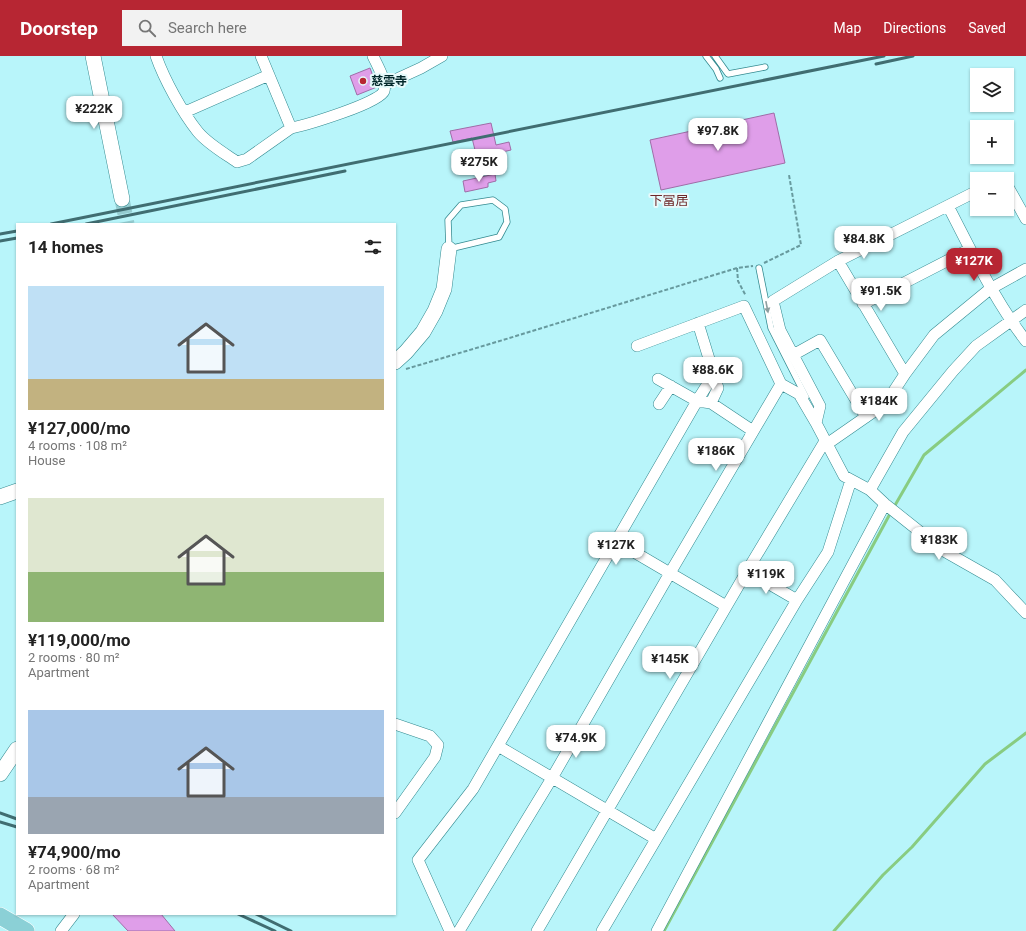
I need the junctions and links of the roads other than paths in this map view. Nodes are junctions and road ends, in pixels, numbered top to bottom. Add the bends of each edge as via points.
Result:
1 (93, 56) edge
2 (157, 56) edge
3 (261, 56) edge
4 (373, 56) edge
5 (442, 56) edge
6 (706, 56) edge
7 (715, 56) edge
8 (765, 67) dead end
9 (269, 75) junction
10 (720, 78) dead end
11 (384, 85) junction
12 (185, 112) junction
13 (291, 128) junction
14 (970, 195) edge
15 (122, 198) tunnel mouth
16 (1014, 198) edge
17 (948, 206) junction
18 (1026, 219) edge
19 (449, 249) junction
20 (970, 249) junction
21 (838, 261) junction
22 (759, 268) dead end
23 (1026, 269) edge
24 (990, 289) junction
25 (863, 304) junction
26 (1026, 310) edge
27 (1010, 321) junction
28 (698, 323) junction
29 (1026, 341) edge
30 (637, 346) dead end
31 (793, 355) junction
32 (398, 365) edge
33 (714, 374) junction
34 (905, 374) junction
35 (658, 379) dead end
36 (781, 384) junction
37 (671, 386) junction
38 (697, 400) junction
39 (711, 403) junction
40 (659, 404) dead end
41 (866, 417) junction
42 (816, 420) junction
43 (753, 431) junction
44 (826, 443) junction
45 (851, 480) junction
46 (870, 490) junction
47 (16, 492) edge
48 (0, 496) edge
49 (884, 504) junction
50 (617, 542) junction
51 (747, 571) junction
52 (670, 573) junction
53 (797, 600) junction
54 (726, 606) junction
55 (1026, 613) edge
56 (396, 724) edge
57 (498, 746) junction
58 (16, 750) edge
59 (0, 774) edge
60 (552, 778) junction
61 (607, 811) junction
62 (396, 812) edge
63 (656, 839) junction
64 (73, 915) edge
65 (0, 916) edge
66 (26, 931) edge
67 (61, 931) edge
68 (450, 931) edge
69 (459, 931) edge
70 (537, 931) edge
71 (602, 931) edge
72 (657, 931) edge

1 - 15 main road
2 - 12 street via 159,65
3 - 9 street
4 - 11 street
5 - 11 street
6 - 10 lane
7 - 8 lane via 728,74
9 - 12 street
9 - 13 street
11 - 13 street via 382,94 369,102
12 - 13 street via 198,132 237,162 247,159
14 - 17 street
16 - 18 street
17 - 20 street
17 - 21 street
19 - 19 lane via 448,220 461,205 493,200 505,209 507,222 499,237
19 - 32 main road via 444,289 435,311
20 - 24 street
20 - 25 street
21 - 25 street
21 - 31 street via 773,301 780,330
22 -> 42 lane via 771,328
23 - 24 street
24 - 27 street
24 - 34 street via 934,334
25 - 34 street
26 - 27 street
27 - 29 street
27 - 46 street via 976,346 944,381 903,432
28 - 30 street
28 - 33 street
28 - 36 street via 744,306
31 - 41 street via 820,340
31 - 42 street via 820,406
33 - 38 street
33 - 39 street via 718,388
34 - 41 street via 886,404
35 - 37 street
36 - 42 street via 800,394
36 - 43 street
37 - 38 street
37 - 40 street
38 - 39 street
38 - 50 street
39 - 43 street
41 - 44 street
42 - 44 street
43 - 52 street
44 - 45 street via 844,476
44 - 51 street
45 - 46 street
45 - 53 street via 828,552
46 - 49 street
47 - 48 main road
49 - 55 street via 944,551 995,580
49 - 72 street
50 - 52 street
50 - 57 street
51 - 53 street
51 - 54 street
52 - 54 street
52 - 60 street
53 - 63 street
54 - 61 street
56 - 62 street via 430,736 438,746 435,757
57 - 60 street
57 - 68 street via 473,789 418,860
58 - 59 main road
60 - 61 street
60 - 69 street
61 - 63 street
61 - 70 street
63 - 71 street
64 - 67 street
65 - 66 main road

